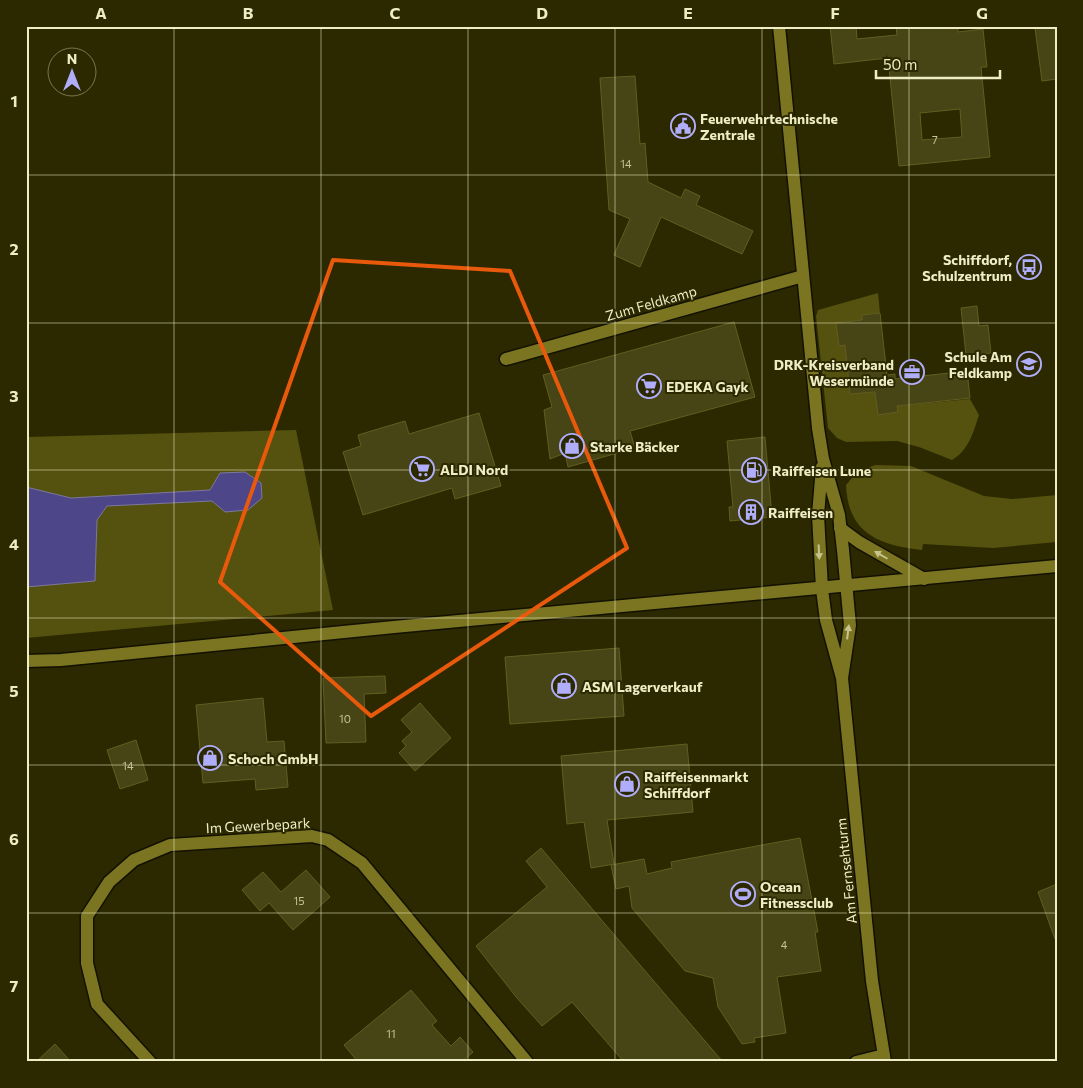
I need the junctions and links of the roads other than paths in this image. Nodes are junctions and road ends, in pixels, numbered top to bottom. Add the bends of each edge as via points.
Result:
1 (779, 26) edge
2 (803, 276) junction
3 (506, 359) dead end
4 (823, 459) junction
5 (840, 528) junction
6 (1057, 566) edge
7 (924, 579) junction
8 (846, 586) junction
9 (822, 589) junction
10 (26, 661) edge
11 (842, 678) junction
12 (884, 1058) edge
13 (150, 1062) edge
14 (527, 1062) edge
15 (856, 1062) edge

1 - 2 street
2 - 3 street, Zum Feldkamp
2 - 4 street
4 - 5 street
4 -> 9 street via 818,514
7 -> 5 street
5 - 8 street
6 - 7 street
7 - 8 street
8 - 9 street
11 -> 8 street, Am Fernsehturm via 850,625
9 - 10 street
9 - 11 street, Am Fernsehturm via 826,620
11 - 12 street, Am Fernsehturm via 872,981
12 - 15 street
13 - 14 street, Im Gewerbepark via 97,1004 86,963 87,916 109,882 134,860 170,845 312,836 328,840 362,863

